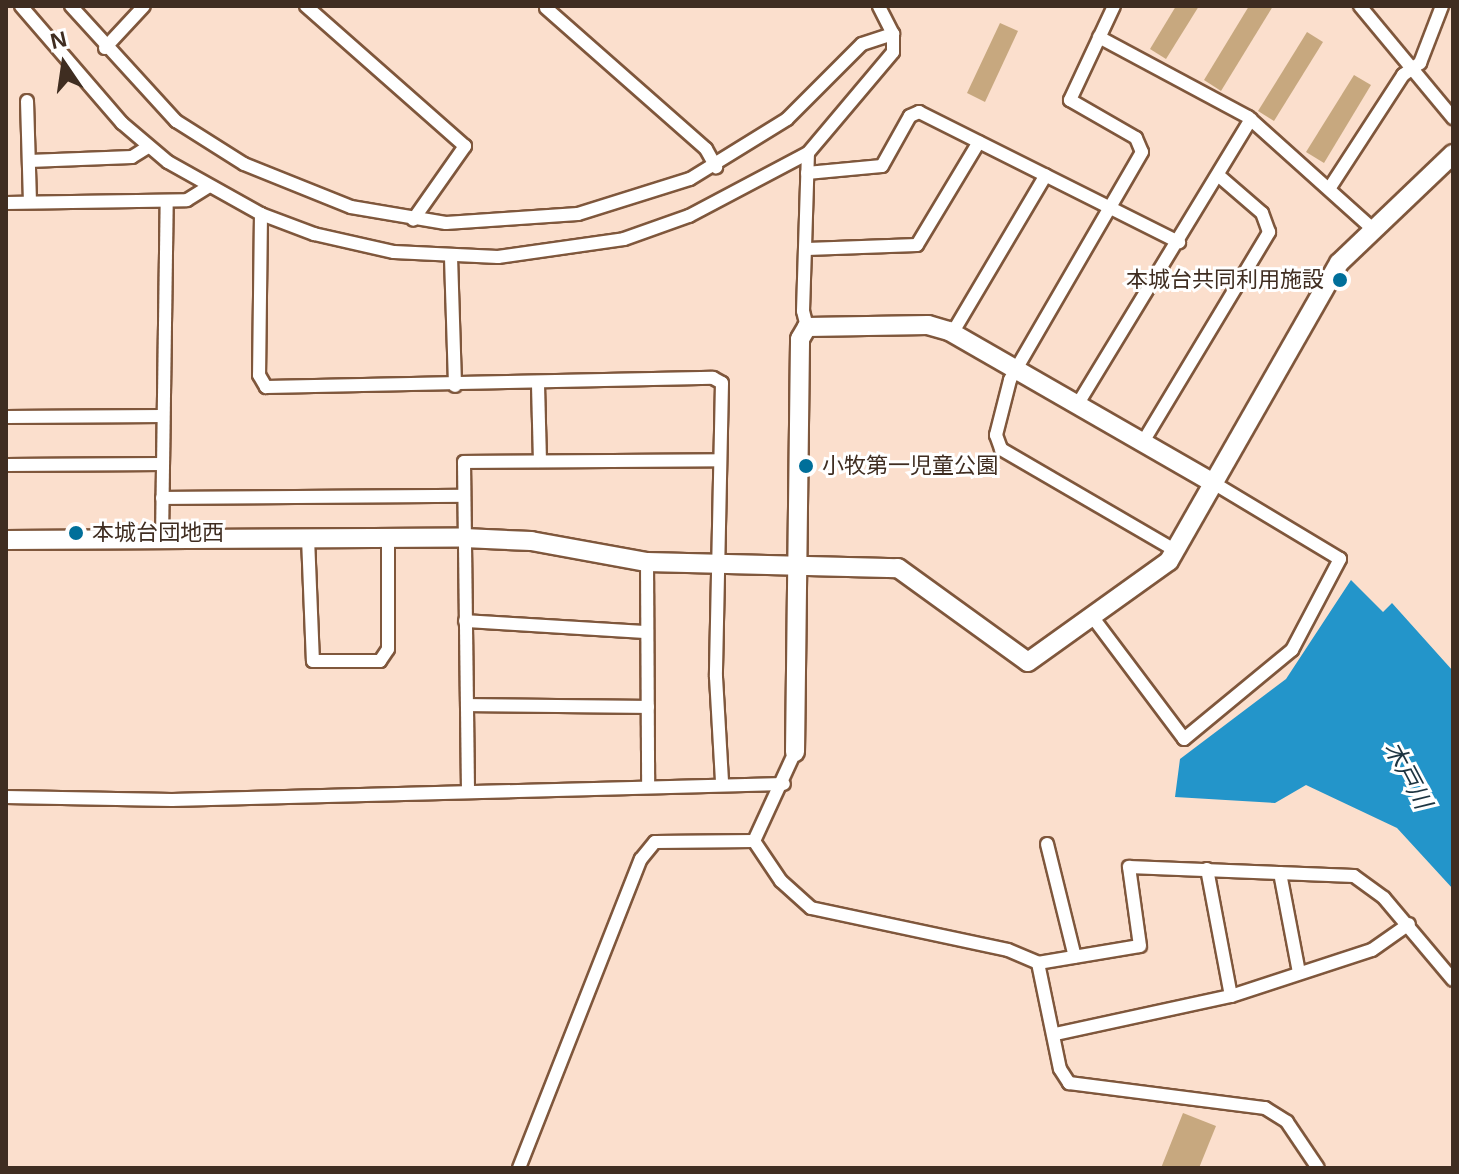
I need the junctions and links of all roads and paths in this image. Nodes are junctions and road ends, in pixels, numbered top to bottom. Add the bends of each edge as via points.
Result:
1 (21, 6) edge
2 (71, 6) edge
3 (144, 6) edge
4 (306, 6) edge
5 (879, 6) edge
6 (1114, 6) edge
7 (1360, 6) edge
8 (1442, 6) edge
9 (546, 8) edge
10 (893, 34) junction
11 (1099, 37) junction
12 (105, 48) junction
13 (1412, 70) junction
14 (27, 101) dead end
15 (1453, 118) edge
16 (1251, 119) junction
17 (979, 142) junction
18 (148, 147) junction
19 (808, 153) junction
20 (1453, 154) edge
21 (29, 161) junction
22 (716, 167) junction
23 (807, 173) junction
24 (1046, 175) junction
25 (1218, 175) junction
26 (209, 186) junction
27 (1329, 189) junction
28 (167, 201) junction
29 (30, 202) junction
30 (6, 203) edge
31 (1112, 207) junction
32 (261, 214) junction
33 (413, 220) junction
34 (1373, 229) junction
35 (1179, 242) junction
36 (807, 249) junction
37 (451, 257) junction
38 (807, 327) junction
39 (953, 332) junction
40 (1016, 368) junction
41 (538, 385) junction
42 (455, 386) junction
43 (1079, 402) junction
44 (163, 416) junction
45 (6, 417) edge
46 (1143, 442) junction
47 (720, 460) junction
48 (540, 461) junction
49 (163, 464) junction
50 (6, 465) edge
51 (1212, 482) junction
52 (464, 496) junction
53 (162, 498) junction
54 (308, 538) junction
55 (388, 538) junction
56 (464, 538) junction
57 (162, 539) junction
58 (6, 540) edge
59 (1176, 551) junction
60 (647, 562) junction
61 (720, 563) junction
62 (798, 564) junction
63 (1094, 619) junction
64 (465, 621) junction
65 (647, 632) junction
66 (467, 705) junction
67 (648, 707) junction
68 (795, 752) joint
69 (722, 782) junction
70 (784, 784) junction
71 (648, 785) junction
72 (468, 790) junction
73 (6, 797) edge
74 (754, 841) junction
75 (1047, 844) dead end
76 (1207, 869) junction
77 (1280, 873) junction
78 (1409, 924) junction
79 (1075, 957) junction
80 (1038, 963) junction
81 (1299, 973) junction
82 (1453, 980) edge
83 (1231, 996) junction
84 (1055, 1034) junction
85 (519, 1168) edge
86 (1318, 1168) edge

1 - 18 street
2 - 12 street
3 - 12 street
4 - 33 street via 465,146
5 - 10 street
6 - 11 street
7 - 13 street
8 - 13 street
9 - 22 street via 706,149
10 - 19 street via 890,57
10 - 22 street via 862,44 787,119
11 - 16 street
11 - 31 street via 1070,100 1136,138 1142,152
12 - 33 street via 176,121 244,164 317,196
13 - 15 street
13 - 27 street via 1403,75
14 - 21 street
16 - 25 street
16 - 27 street
17 - 23 street via 914,112 882,166
17 - 24 street
17 - 36 street via 917,245
18 - 21 street via 132,157
18 - 26 street
19 - 23 street
19 - 37 street via 689,216 624,239 559,252
20 - 34 street
21 - 29 street
22 - 33 street via 652,195 578,214 489,224
23 - 36 street
24 - 31 street
24 - 39 street
25 - 35 street
25 - 46 street via 1262,213 1269,232
26 - 28 street via 193,200
26 - 32 street
27 - 34 street
28 - 29 street
28 - 44 street
29 - 30 street
31 - 35 street
31 - 40 street
32 - 37 street via 351,244
32 - 42 street via 262,384
34 - 51 street via 1325,285
35 - 43 street
36 - 38 street
37 - 42 street
38 - 39 street via 928,325
38 - 62 street via 800,339
39 - 40 street
40 - 43 street
40 - 59 street via 996,435 1001,449
41 - 42 street
41 - 47 street via 713,378 724,387
41 - 48 street
43 - 46 street
44 - 45 street
44 - 49 street
46 - 51 street
47 - 48 street
47 - 61 street
48 - 52 street via 464,462
49 - 50 street
49 - 53 street
51 - 59 street
51 - 63 street via 1340,559 1292,650 1184,739
52 - 53 street
52 - 56 street
53 - 57 street
54 - 55 street
54 - 55 street via 313,661 380,661 388,649
54 - 57 street
55 - 56 street
56 - 60 street via 531,541
56 - 64 street
57 - 58 street
59 - 63 street
60 - 61 street
60 - 65 street
61 - 62 street
61 - 69 street
62 - 63 street via 911,573 1028,662
62 - 68 street
64 - 65 street
64 - 66 street
65 - 67 street
66 - 67 street
66 - 72 street
67 - 71 street
68 - 70 street
69 - 70 street
69 - 71 street
70 - 74 street via 756,827
71 - 72 street
72 - 73 street via 172,800
74 - 80 street via 781,881 811,908 1008,950
74 - 85 street via 664,841 644,852
75 - 79 street
76 - 77 street
76 - 79 street via 1129,867 1140,946
76 - 83 street
77 - 78 street via 1362,879
77 - 81 street
78 - 81 street via 1381,946
78 - 82 street
79 - 80 street
80 - 84 street
81 - 83 street
83 - 84 street
84 - 86 street via 1060,1069 1069,1083 1265,1108 1287,1122

